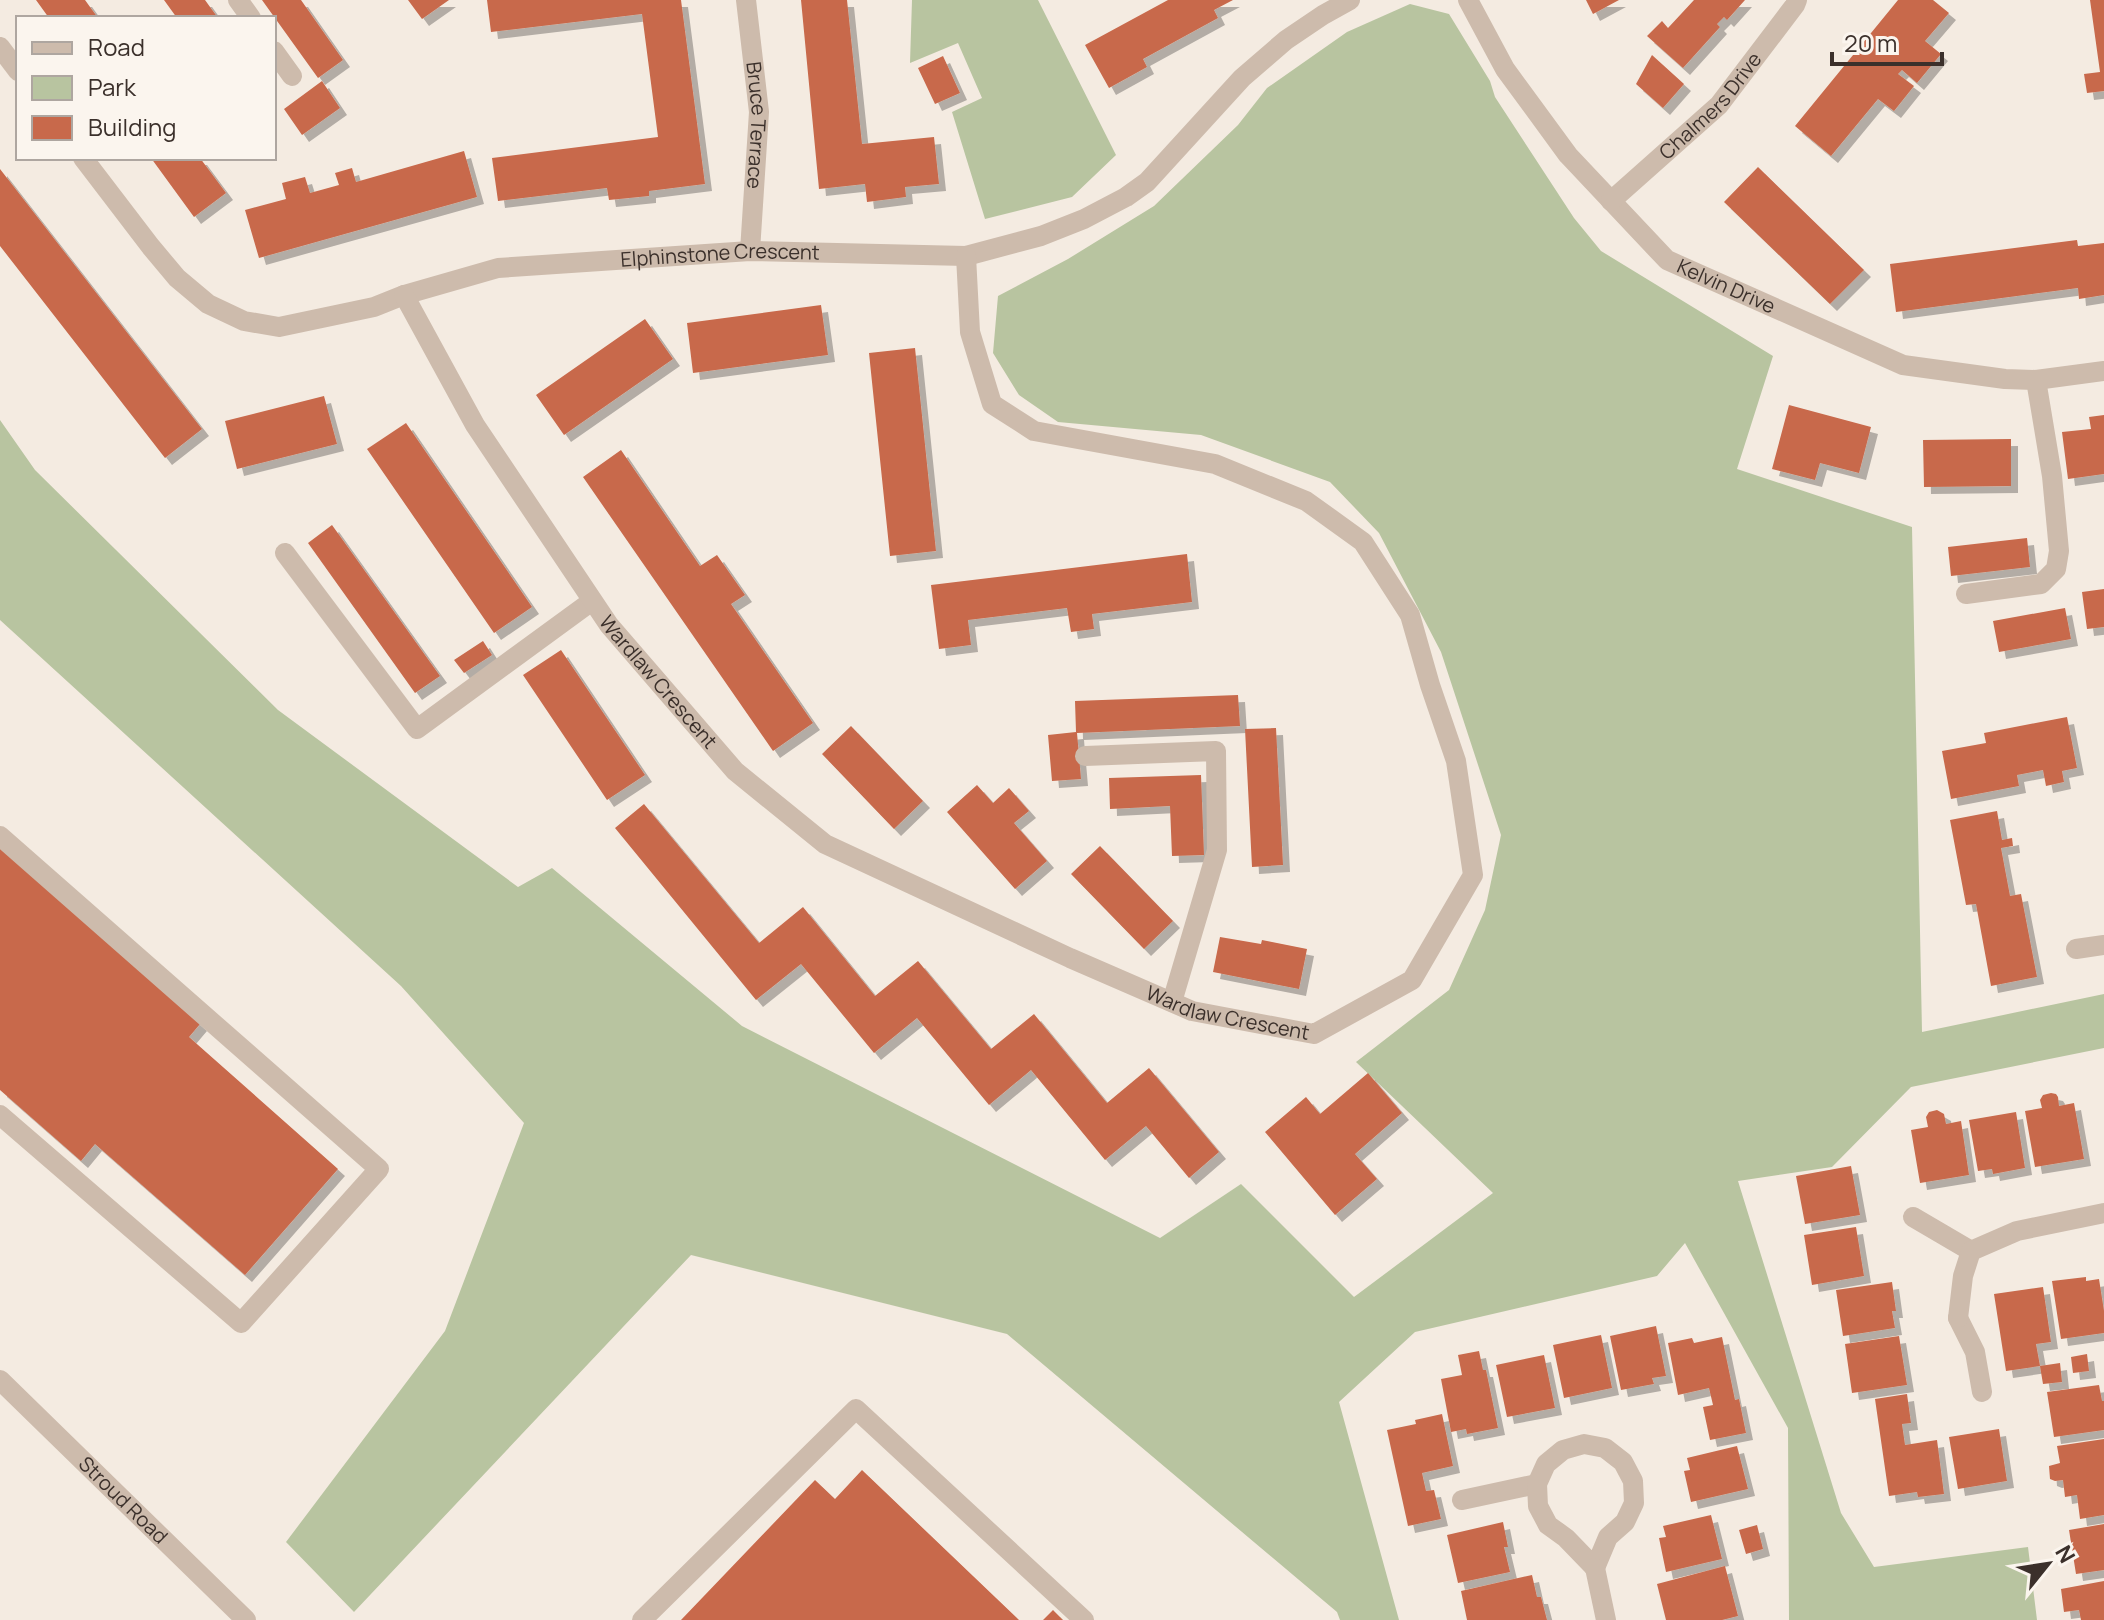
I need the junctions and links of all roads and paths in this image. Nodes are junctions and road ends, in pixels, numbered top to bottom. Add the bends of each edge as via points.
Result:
1 (746, 0) edge
2 (1350, 0) edge
3 (1468, 0) edge
4 (1797, 0) edge
5 (0, 47) edge
6 (276, 54) edge
7 (16, 68) edge
8 (292, 76) dead end
9 (85, 160) edge
10 (1611, 201) junction
11 (750, 251) junction
12 (966, 256) junction
13 (404, 295) junction
14 (2104, 371) edge
15 (2036, 380) junction
16 (285, 553) dead end
17 (1966, 594) dead end
18 (592, 601) junction
19 (1085, 756) dead end
20 (0, 836) edge
21 (2104, 945) edge
22 (2076, 949) dead end
23 (1172, 1002) junction
24 (0, 1115) edge
25 (2104, 1213) edge
26 (1913, 1217) dead end
27 (1971, 1251) junction
28 (0, 1380) edge
29 (1982, 1392) dead end
30 (1537, 1484) junction
31 (1462, 1500) dead end
32 (1595, 1568) junction
33 (246, 1620) edge
34 (642, 1620) edge
35 (1084, 1620) edge
36 (1606, 1620) edge

1 - 11 street, Bruce Terrace via 759,112
2 - 12 street, Elphinstone Crescent via 1286,40 1242,78 1147,182 1126,197 1041,236
3 - 10 street, Kelvin Drive via 1505,69 1568,155
4 - 10 street, Chalmers Drive via 1719,105
5 - 7 street
6 - 8 street
9 - 13 street, Elphinstone Crescent via 177,278 208,304 244,321 279,327 374,307
10 - 15 street, Kelvin Drive via 1667,260 1903,365
11 - 12 street, Elphinstone Crescent
11 - 13 street, Elphinstone Crescent via 498,268
12 - 23 street, Wardlaw Crescent via 970,332 992,404 1034,431 1215,464 1306,501 1363,542 1410,615 1456,761 1473,875 1412,980 1314,1034 1192,1011
13 - 18 street, Wardlaw Crescent via 475,425
14 - 15 street, Kelvin Drive
15 - 17 street via 2052,476 2056,569 2041,584
16 - 18 street via 417,729
18 - 23 street, Wardlaw Crescent via 735,771 825,844
19 - 23 street via 1216,751 1217,850
20 - 24 street via 379,1169 241,1323
21 - 22 street
25 - 27 street via 2017,1231
26 - 27 street
27 - 29 street via 1958,1318 1975,1352
28 - 33 street, Stroud Road
30 - 31 street
30 - 32 street via 1538,1506 1548,1525
30 - 32 street via 1546,1464 1563,1450 1584,1444 1605,1448 1623,1462 1633,1481 1634,1503 1625,1522 1608,1537
32 - 36 street
34 - 35 street via 856,1409

